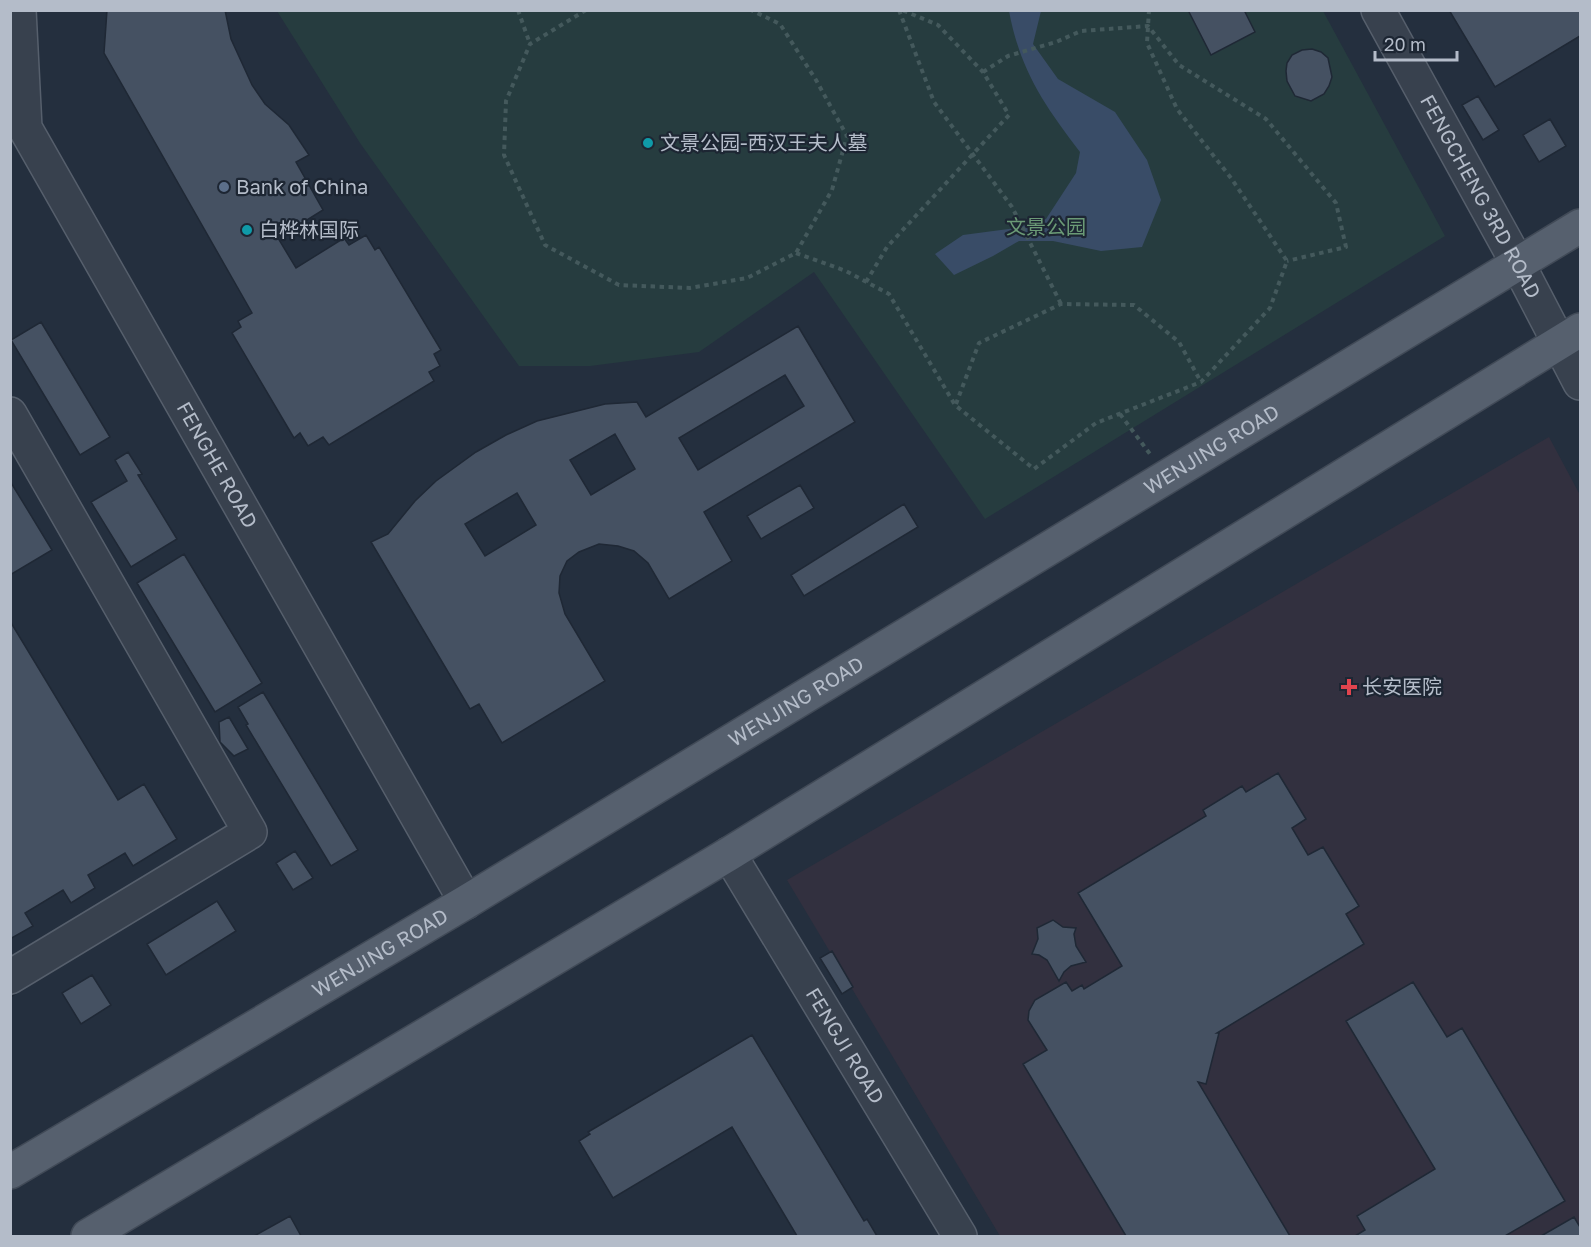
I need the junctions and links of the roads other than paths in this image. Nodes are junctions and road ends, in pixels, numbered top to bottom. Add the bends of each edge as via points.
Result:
1 (19, 10) edge
2 (1378, 10) edge
3 (1581, 226) edge
4 (1518, 264) junction
5 (1570, 337) edge
6 (1581, 383) edge
7 (10, 414) edge
8 (729, 855) junction
9 (466, 902) junction
10 (10, 977) edge
11 (10, 1172) edge
12 (88, 1236) edge
13 (960, 1236) edge

1 - 9 street, FENGHE ROAD via 25,128
2 - 4 street, FENGCHENG 3RD ROAD
3 - 4 main road, WENJING ROAD
4 - 5 street, FENGCHENG 3RD ROAD
4 - 9 main road, WENJING ROAD
5 - 6 street, FENGCHENG 3RD ROAD
5 - 8 main road
7 - 10 street via 250,832
8 - 12 main road
8 - 13 street, FENGJI ROAD
9 - 11 main road, WENJING ROAD

